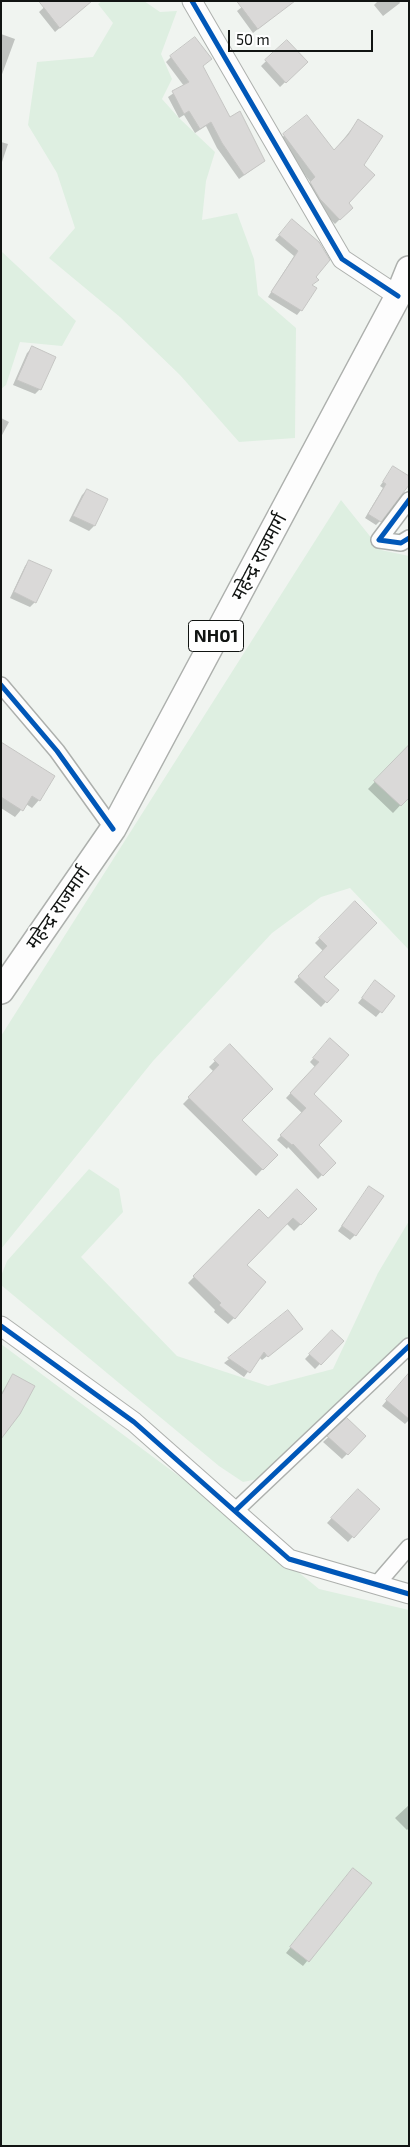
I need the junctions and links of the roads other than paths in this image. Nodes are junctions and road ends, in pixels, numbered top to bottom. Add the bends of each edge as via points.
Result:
1 (192, 1) edge
2 (409, 269) edge
3 (398, 296) junction
4 (409, 500) edge
5 (409, 538) edge
6 (1, 685) edge
7 (113, 829) junction
8 (1, 990) edge
9 (1, 1326) edge
10 (409, 1346) edge
11 (235, 1511) junction
12 (409, 1547) edge
13 (377, 1584) junction
14 (409, 1594) edge

1 - 3 street via 342,258
2 - 3 highway, महेन्द्र राजमार्ग / NH01
3 - 7 highway, महेन्द्र राजमार्ग / NH01
4 - 5 street via 379,540 401,543
6 - 7 street via 57,751
7 - 8 highway, महेन्द्र राजमार्ग / NH01
9 - 11 street via 134,1422
10 - 11 street
11 - 13 street via 289,1559
12 - 13 street
13 - 14 street

